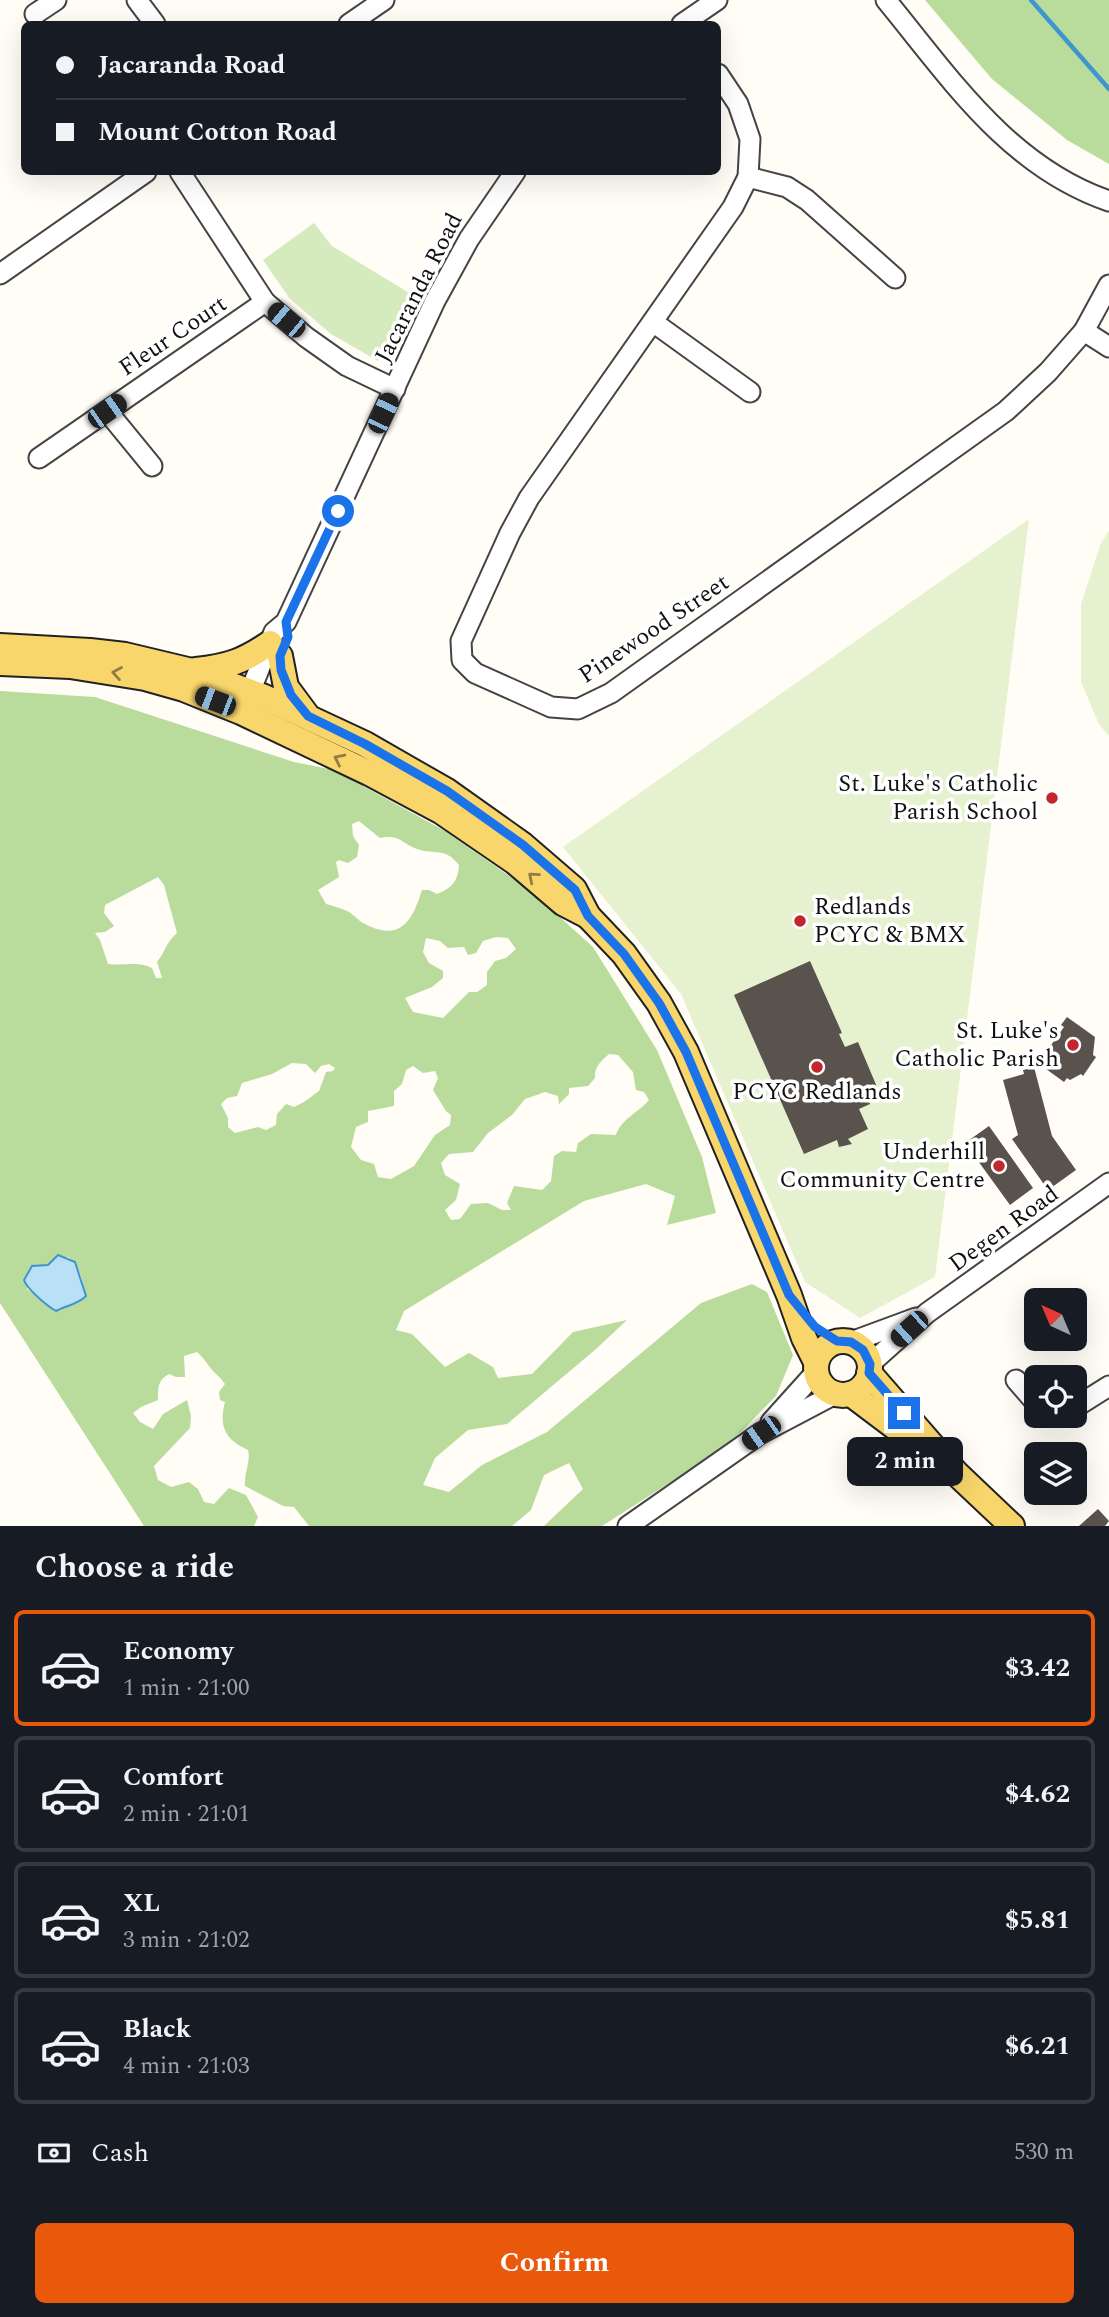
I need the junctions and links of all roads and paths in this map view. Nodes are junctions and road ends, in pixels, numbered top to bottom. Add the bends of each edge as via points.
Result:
1 (56, 0) edge
2 (137, 0) edge
3 (384, 0) edge
4 (717, 0) edge
5 (887, 0) edge
6 (35, 14) dead end
7 (153, 21) edge
8 (353, 21) edge
9 (686, 21) edge
10 (721, 78) edge
11 (142, 175) edge
12 (182, 175) edge
13 (513, 175) edge
14 (748, 177) junction
15 (1109, 201) edge
16 (0, 274) edge
17 (895, 278) dead end
18 (1109, 285) edge
19 (265, 302) junction
20 (653, 323) junction
21 (1084, 331) junction
22 (1109, 348) edge
23 (395, 389) junction
24 (750, 391) dead end
25 (107, 411) junction
26 (39, 458) dead end
27 (152, 466) dead end
28 (0, 646) edge
29 (275, 649) junction
30 (0, 663) edge
31 (192, 671) junction
32 (251, 704) junction
33 (308, 716) junction
34 (588, 916) junction
35 (1109, 1184) edge
36 (789, 1295) junction
37 (927, 1314) junction
38 (844, 1342) junction
39 (816, 1367) junction
40 (869, 1369) junction
41 (1016, 1380) dead end
42 (1109, 1386) edge
43 (1024, 1389) edge
44 (843, 1394) junction
45 (1087, 1400) edge
46 (761, 1433) junction
47 (956, 1473) junction
48 (628, 1526) edge
49 (1012, 1526) edge

1 - 6 street
2 - 7 street
3 - 8 street
4 - 9 street
5 - 15 street via 958,90 1021,153
10 - 14 street, Pinewood Street via 738,104 750,139
11 - 16 street
12 - 19 street
13 - 23 street, Jacaranda Road via 469,239
14 - 17 street via 787,187 807,200
14 - 20 street, Pinewood Street via 733,207
18 - 21 street, Pinewood Street
19 - 23 street via 347,366
19 - 25 street, Fleur Court
20 - 21 street, Pinewood Street via 529,498 461,641 462,660 475,673 551,707 578,709 611,693 1006,411 1048,373
20 - 24 street
21 - 22 street
23 - 29 street, Jacaranda Road via 286,622 288,637
25 - 26 street, Fleur Court
25 - 27 street
28 - 31 main road via 125,655
29 - 31 main road via 222,667
29 - 32 street, Jacaranda Road
29 - 33 main road via 286,687
32 -> 30 main road via 145,678 71,666
31 - 32 main road
32 - 33 main road
34 -> 32 main road via 442,812
33 - 34 main road via 413,771 484,817 575,890
34 - 36 main road via 624,954 686,1052
35 - 37 street, Degen Road
36 - 38 main road via 815,1327
36 - 39 main road
37 - 38 street, Degen Road
37 - 40 street, Degen Road
38 - 39 main road via 824,1349
38 - 40 main road via 863,1350
39 - 44 main road via 822,1386
39 - 46 street
40 - 44 main road via 863,1386
40 - 47 main road
41 - 43 street
42 - 45 street
44 - 46 street
44 - 47 main road
46 - 48 street
47 - 49 main road

